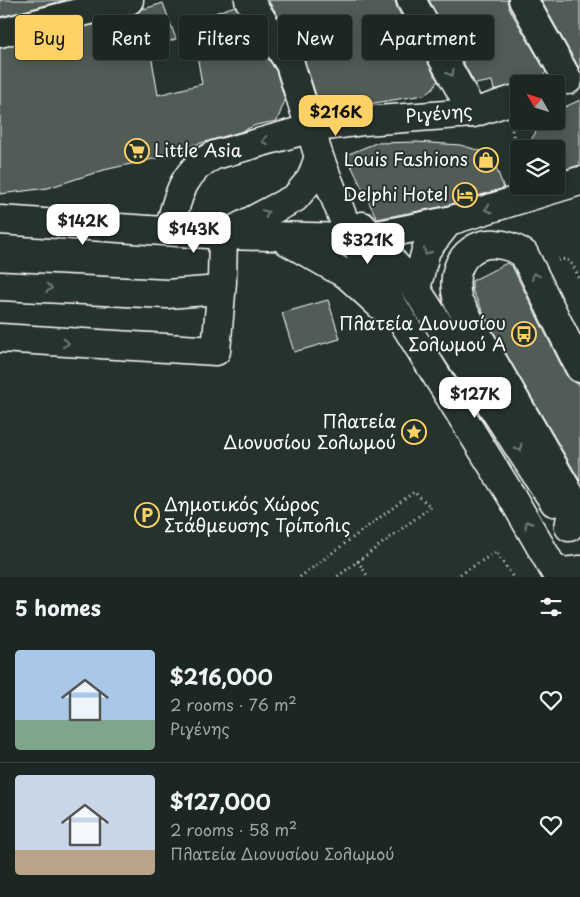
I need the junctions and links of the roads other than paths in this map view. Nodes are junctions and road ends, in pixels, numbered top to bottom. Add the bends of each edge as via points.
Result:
1 (129, 0) edge
2 (249, 0) edge
3 (411, 0) edge
4 (524, 0) edge
5 (0, 33) edge
6 (568, 80) edge
7 (510, 101) edge
8 (473, 112) junction
9 (312, 128) junction
10 (319, 157) junction
11 (580, 181) edge
12 (0, 220) edge
13 (449, 221) junction
14 (169, 231) junction
15 (223, 235) junction
16 (362, 237) junction
17 (282, 238) junction
18 (0, 286) edge
19 (416, 289) junction
20 (220, 290) junction
21 (0, 338) edge
22 (416, 342) junction
23 (580, 368) edge
24 (575, 533) edge
25 (580, 570) edge
26 (555, 572) edge

1 - 5 street
2 - 9 street via 290,64
3 -> 8 street
4 - 6 street
7 - 8 street, Ριγένης
8 - 9 street, Ριγένης via 364,120
9 - 10 street
9 -> 14 street, Ριγένης via 202,161 184,181
15 -> 10 street via 295,198 311,179
10 - 16 street via 336,200
11 -> 13 street
12 - 14 street
13 - 16 street
13 -> 19 street via 426,250
14 - 15 street
15 - 17 street
15 - 20 street
16 - 17 street
16 - 19 street
16 - 22 street
17 - 22 street via 348,275
18 -> 20 street via 167,294
19 -> 24 street
21 -> 20 street via 216,351
26 -> 22 street
23 -> 24 street via 524,254 494,243 476,248 466,256 456,274 454,286 458,301 574,502
25 - 26 street

